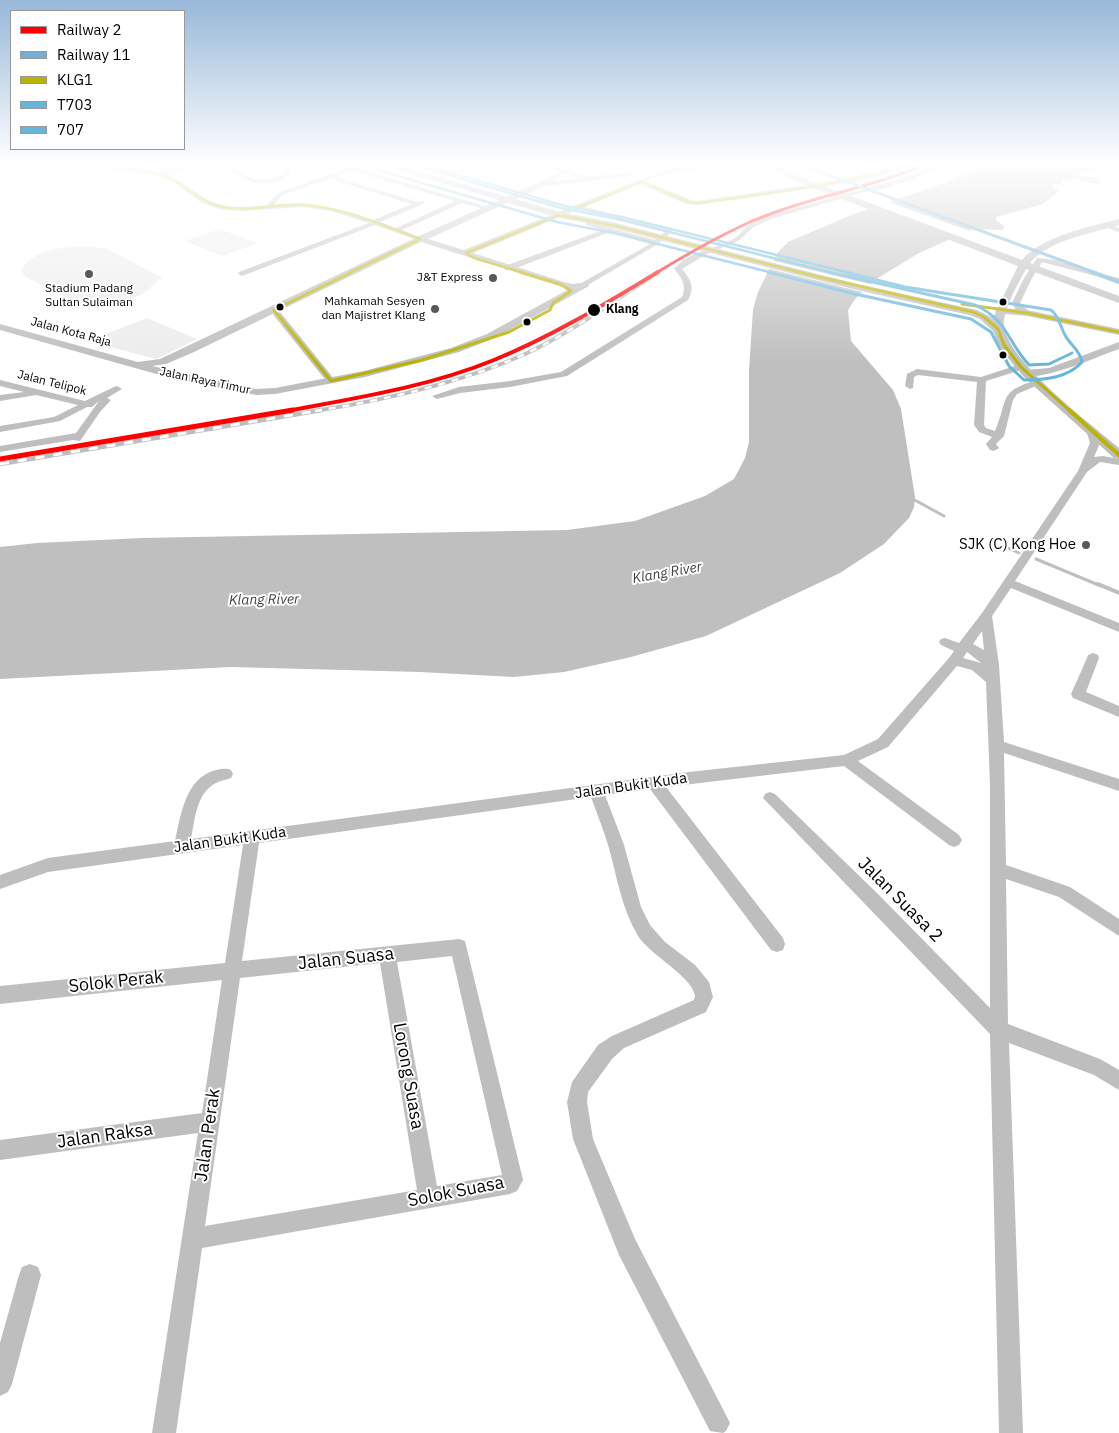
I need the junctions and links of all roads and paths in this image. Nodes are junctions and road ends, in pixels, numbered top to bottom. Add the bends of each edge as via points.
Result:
1 (355, 230) edge
2 (395, 230) edge
3 (440, 230) edge
4 (526, 230) edge
5 (608, 230) edge
6 (622, 230) edge
7 (626, 230) edge
8 (665, 230) edge
9 (747, 230) edge
10 (936, 230) edge
11 (1096, 230) edge
12 (420, 239) junction
13 (656, 243) junction
14 (405, 247) junction
15 (470, 255) junction
16 (1029, 259) junction
17 (508, 268) junction
18 (242, 274) dead end
19 (1061, 275) junction
20 (1119, 279) edge
21 (586, 284) joint
22 (565, 290) junction
23 (1119, 291) edge
24 (1007, 298) junction
25 (1119, 298) edge
26 (935, 302) junction
27 (955, 303) junction
28 (274, 310) junction
29 (1000, 310) junction
30 (1027, 313) junction
31 (0, 327) edge
32 (998, 329) junction
33 (1119, 332) edge
34 (1119, 345) edge
35 (190, 350) junction
36 (135, 364) junction
37 (1024, 370) junction
38 (167, 374) junction
39 (982, 380) junction
40 (331, 381) junction
41 (0, 382) edge
42 (1038, 383) junction
43 (910, 386) dead end
44 (117, 389) dead end
45 (39, 392) junction
46 (437, 396) dead end
47 (0, 398) edge
48 (92, 407) junction
49 (0, 429) edge
50 (1091, 430) junction
51 (999, 436) junction
52 (994, 448) dead end
53 (0, 449) edge
54 (1119, 455) edge
55 (1119, 462) edge
56 (1084, 471) junction
57 (1008, 583) junction
58 (986, 616) junction
59 (1119, 628) edge
60 (945, 642) dead end
61 (960, 652) junction
62 (1093, 658) dead end
63 (992, 672) junction
64 (1119, 712) edge
65 (996, 745) junction
66 (846, 760) junction
67 (226, 774) dead end
68 (654, 783) junction
69 (1119, 785) edge
70 (596, 791) junction
71 (770, 798) dead end
72 (252, 837) junction
73 (954, 840) dead end
74 (182, 846) junction
75 (997, 869) junction
76 (0, 882) edge
77 (1119, 928) edge
78 (777, 944) dead end
79 (459, 947) joint
80 (387, 954) junction
81 (232, 970) junction
82 (0, 995) edge
83 (999, 1030) junction
84 (1119, 1081) edge
85 (210, 1122) junction
86 (0, 1150) edge
87 (429, 1198) junction
88 (192, 1239) junction
89 (30, 1274) dead end
90 (0, 1384) edge
91 (718, 1423) dead end
92 (164, 1433) edge
93 (1011, 1433) edge

1 - 18 street
2 - 12 street
3 - 12 main road
4 - 15 main road
5 - 17 street
6 - 13 street
7 - 26 highway via 896,296
8 - 13 street via 670,231
9 - 46 street via 738,239 702,253 678,269 688,282 685,298 564,374
10 - 19 highway
11 - 16 highway via 1046,247
12 - 14 main road
12 - 15 main road
13 - 21 street
14 - 15 main road via 426,244
14 - 28 main road
15 - 17 main road
16 - 20 street via 1051,259
16 - 24 highway
17 - 22 main road
19 - 23 highway
19 - 25 highway
20 - 30 street via 1040,260 1016,302
21 - 22 main road, Jalan Raya Timur
22 - 40 main road, Jalan Raya Timur via 491,336 455,350
24 - 27 highway via 991,304
24 - 29 highway
26 - 27 highway
26 - 32 highway via 979,314
27 - 29 highway
28 - 35 main road
28 - 40 street
29 - 30 main road
29 - 32 highway
30 - 33 main road
31 - 36 main road, Jalan Kota Raja
32 - 37 highway via 1004,345
34 - 37 main road via 1051,371
35 - 36 main road via 162,362
35 - 38 main road via 166,369
36 - 38 main road, Jalan Raya Timur
37 - 39 street via 1011,369
37 - 42 highway
38 - 40 main road, Jalan Raya Timur via 256,392
39 - 43 street via 917,372 910,376
39 - 51 street via 979,425 982,430
41 - 45 street, Jalan Telipok
42 - 50 highway
42 - 51 street via 1017,389 1008,398
44 - 48 street
45 - 47 street
45 - 48 street, Jalan Telipok
48 - 49 street via 57,419
48 - 53 street via 77,437
50 - 54 highway
50 - 56 street, Jalan Bukit Kuda via 1095,443
51 - 52 street via 991,444
55 - 56 street via 1100,458 1092,460
56 - 57 street, Jalan Bukit Kuda
57 - 58 street, Jalan Bukit Kuda
57 - 59 street
58 - 61 street, Jalan Bukit Kuda
58 - 63 street
60 - 61 street
61 - 63 street via 976,666
61 - 63 street via 978,652
61 - 66 street, Jalan Bukit Kuda via 883,743
62 - 64 street via 1078,694
63 - 65 street
65 - 69 street
65 - 75 street
66 - 68 street, Jalan Bukit Kuda
66 - 73 street
67 - 74 street via 214,775 195,794
68 - 70 street, Jalan Bukit Kuda
68 - 78 street
70 - 72 street, Jalan Bukit Kuda
70 - 91 street via 616,846 626,891 638,917 651,941 702,983 706,999 700,1006 618,1042 606,1052 579,1089 577,1102 583,1139 627,1247
71 - 83 street, Jalan Suasa 2
72 - 74 street, Jalan Bukit Kuda
72 - 81 street, Jalan Perak
74 - 76 street, Jalan Bukit Kuda via 48,865
75 - 77 street via 1064,892
75 - 83 street
79 - 80 street, Jalan Suasa
79 - 87 street, Solok Suasa via 513,1180 510,1184
80 - 81 street, Jalan Suasa
80 - 87 street, Lorong Suasa
81 - 82 street, Solok Perak
81 - 85 street, Jalan Perak
83 - 84 street via 1100,1068
83 - 93 street
85 - 86 street, Jalan Raksa
85 - 88 street, Jalan Perak
87 - 88 street, Solok Suasa
88 - 92 street, Jalan Perak
89 - 90 street

